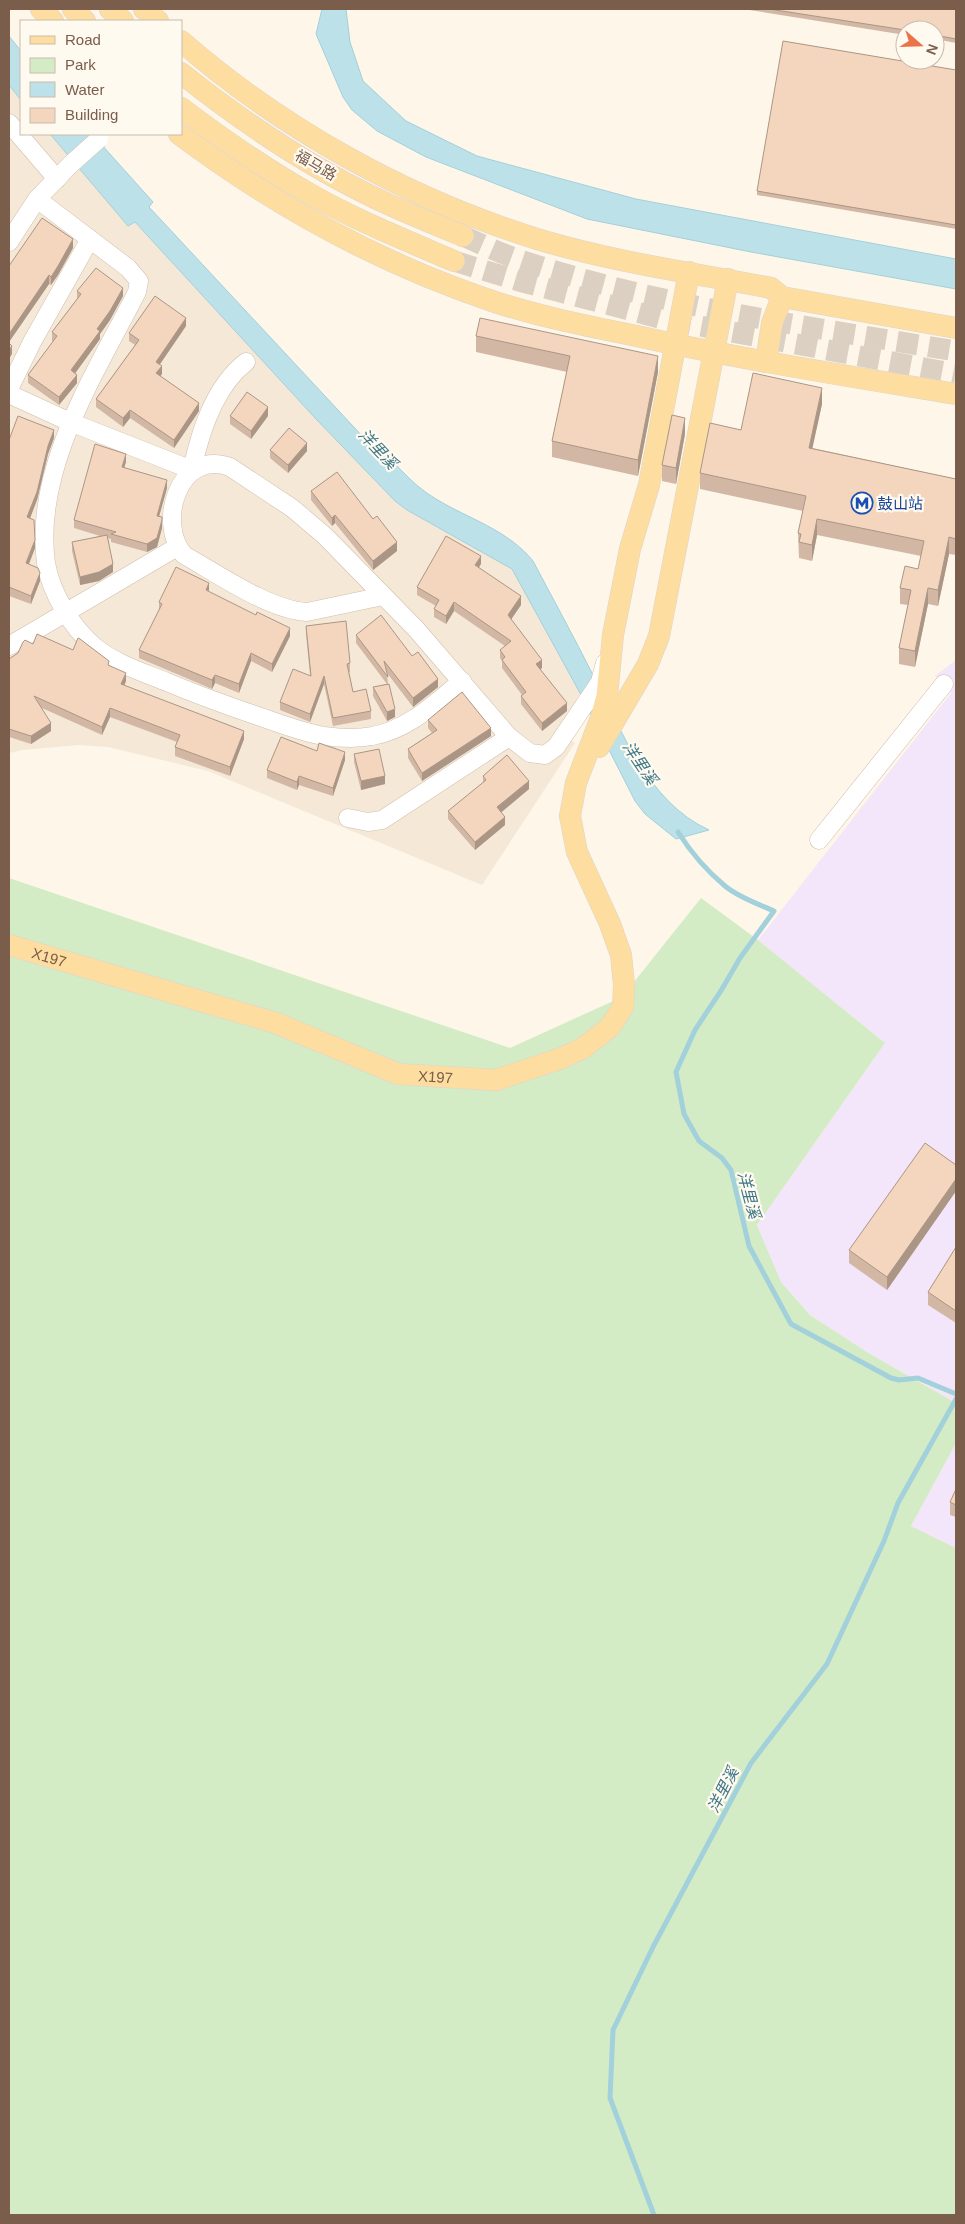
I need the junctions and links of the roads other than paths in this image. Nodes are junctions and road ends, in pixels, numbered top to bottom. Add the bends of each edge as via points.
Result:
1 (41, 9) edge
2 (73, 9) edge
3 (110, 9) edge
4 (144, 9) edge
5 (52, 20) edge
6 (83, 20) edge
7 (122, 20) edge
8 (157, 20) edge
9 (182, 42) edge
10 (182, 74) edge
11 (182, 109) edge
12 (9, 123) edge
13 (180, 135) edge
14 (102, 137) edge
15 (57, 179) junction
16 (37, 199) junction
17 (463, 236) tunnel mouth
18 (90, 239) junction
19 (9, 242) edge
20 (454, 261) tunnel mouth
21 (689, 272) junction
22 (728, 280) junction
23 (782, 297) junction
24 (956, 328) edge
25 (676, 345) junction
26 (713, 353) junction
27 (246, 362) dead end
28 (766, 362) junction
29 (9, 389) edge
30 (9, 394) edge
31 (956, 394) edge
32 (70, 422) junction
33 (192, 470) junction
34 (177, 547) junction
35 (383, 596) junction
36 (67, 612) junction
37 (9, 646) edge
38 (462, 681) junction
39 (944, 684) dead end
40 (603, 689) junction
41 (509, 737) junction
42 (594, 749) junction
43 (348, 818) dead end
44 (819, 840) dead end
45 (9, 945) edge

1 - 5 main road
2 - 6 main road
3 - 7 main road
4 - 8 main road
9 - 21 main road via 266,107 359,162 434,200 537,238 606,256
10 - 17 main road, 福马路 via 253,127 319,168 389,205
11 - 20 main road, 福马路 via 238,150 310,194
12 - 15 street
13 - 25 main road via 277,201 334,233 406,267 499,303
14 - 15 street, bridge
15 - 16 street
16 - 18 street
16 - 19 street
18 - 29 street
18 - 32 street via 135,275 139,286
21 - 22 main road
21 - 25 main road
22 - 23 main road via 771,288
22 - 26 main road
23 - 24 main road
23 - 28 main road via 772,323
25 - 26 main road
25 - 40 main road via 649,485 630,549
26 - 28 main road
26 - 42 main road via 659,636 648,664 618,718
27 - 33 street via 221,390 199,440
28 - 31 main road
30 - 32 street
32 - 33 street
32 - 36 street via 52,483 45,545 50,581
33 - 34 street via 175,498 172,527
33 - 35 street via 210,463 230,467 292,508 325,536
34 - 35 street via 184,555 247,590 295,612
34 - 36 street
35 - 38 street
36 - 37 street
36 - 38 street via 96,648 125,665 258,716 325,736 372,736 399,728
38 - 41 street
39 - 44 street
40 - 41 street via 556,747 545,755 530,753
40 - 42 main road
41 - 43 street via 382,820 368,822
42 - 45 main road, X197 / X197 via 576,782 570,816 573,839 618,948 623,969 623,1007 610,1027 583,1048 562,1058 496,1080 398,1074 276,1023

